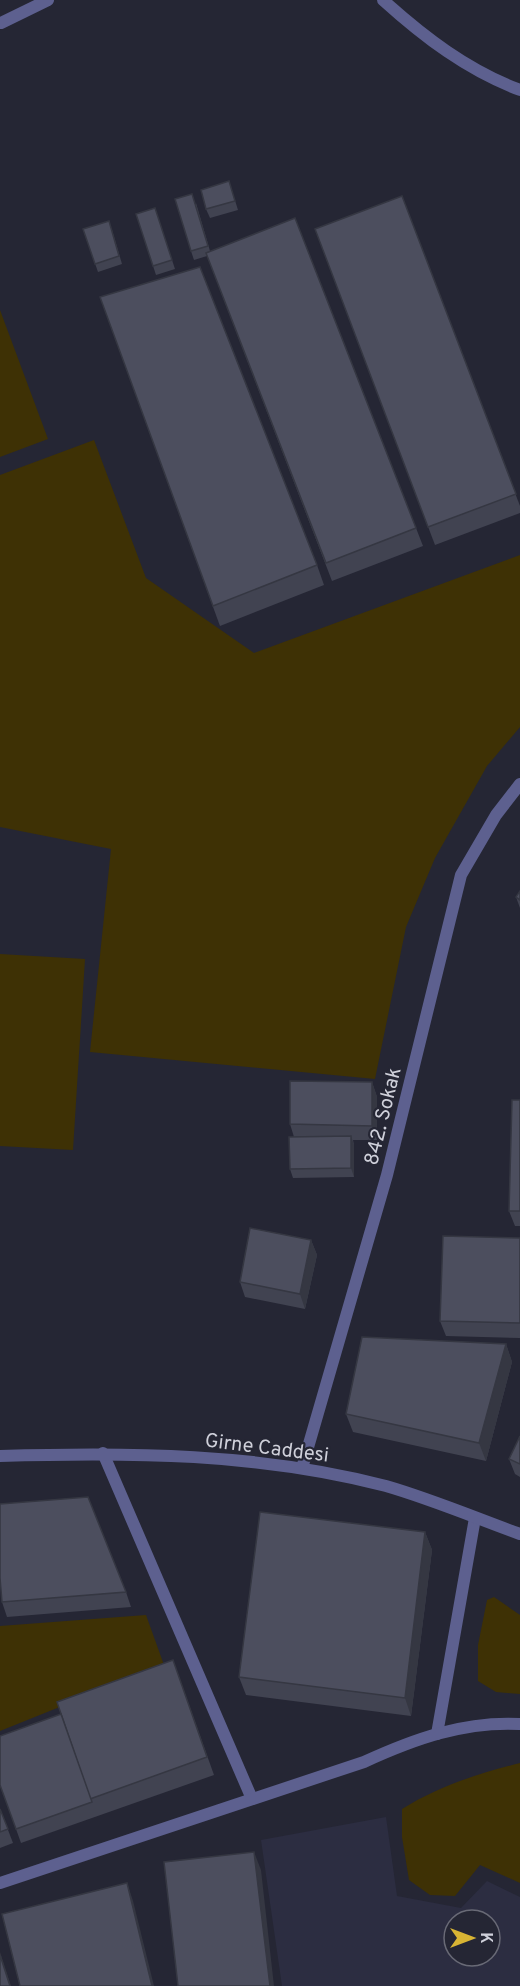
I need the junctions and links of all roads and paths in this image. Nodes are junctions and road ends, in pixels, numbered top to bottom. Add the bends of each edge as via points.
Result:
1 (48, 0) edge
2 (383, 0) edge
3 (1, 23) edge
4 (520, 90) edge
5 (520, 784) edge
6 (104, 1453) junction
7 (0, 1456) edge
8 (302, 1468) junction
9 (475, 1518) junction
10 (520, 1534) edge
11 (520, 1724) edge
12 (437, 1734) junction
13 (252, 1799) junction
14 (0, 1883) edge

1 - 3 street
2 - 4 street via 430,42
5 - 8 street, 842. Sokak via 496,815 461,875 387,1175
6 - 7 street, Girne Caddesi
6 - 8 street, Girne Caddesi via 172,1455
6 - 13 street
8 - 9 street, Girne Caddesi via 387,1487
9 - 10 street, Girne Caddesi
9 - 12 street
11 - 12 street via 461,1728
12 - 13 street
13 - 14 street

